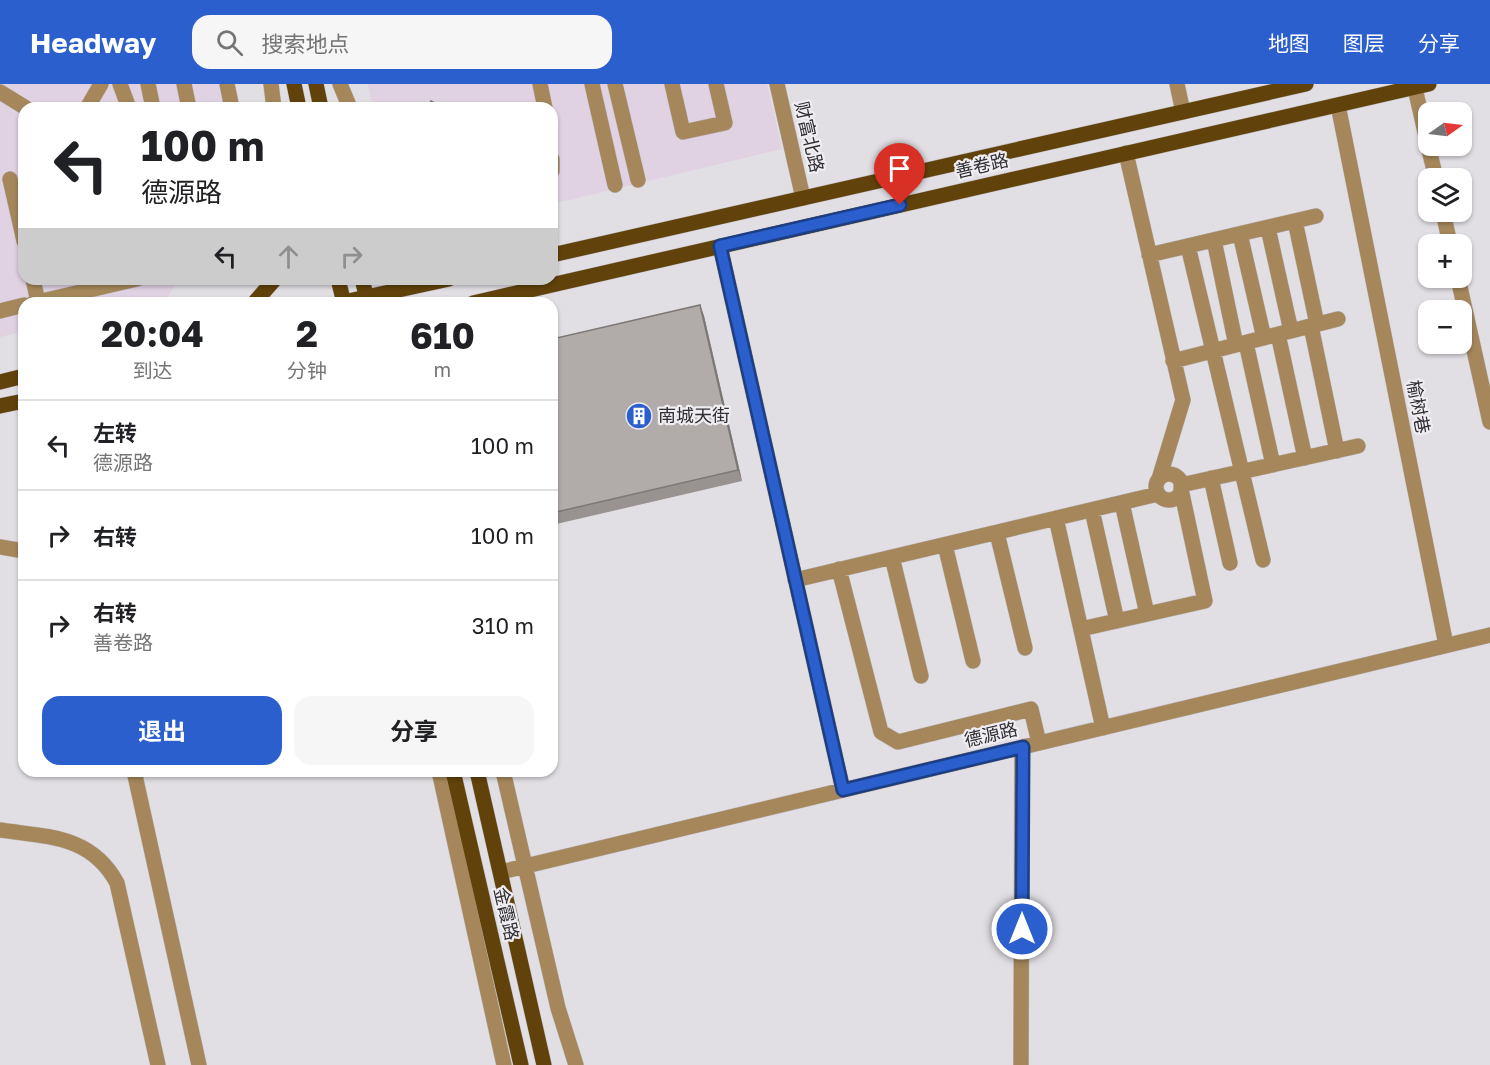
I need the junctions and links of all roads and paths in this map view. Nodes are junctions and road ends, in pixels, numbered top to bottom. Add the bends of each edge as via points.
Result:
1 (101, 84) edge
2 (120, 84) edge
3 (148, 84) edge
4 (184, 84) edge
5 (227, 84) edge
6 (271, 84) edge
7 (294, 84) edge
8 (316, 84) edge
9 (340, 84) edge
10 (540, 84) edge
11 (592, 84) edge
12 (615, 84) edge
13 (672, 84) edge
14 (716, 84) edge
15 (777, 84) edge
16 (1177, 84) edge
17 (1306, 84) edge
18 (1420, 85) edge
19 (0, 92) edge
20 (90, 102) edge
21 (127, 102) edge
22 (152, 102) edge
23 (188, 102) edge
24 (231, 102) edge
25 (273, 102) edge
26 (298, 102) edge
27 (320, 102) edge
28 (348, 102) edge
29 (544, 102) edge
30 (1422, 102) edge
31 (18, 103) edge
32 (1338, 105) junction
33 (1183, 112) junction
34 (1126, 153) junction
35 (11, 179) edge
36 (638, 180) dead end
37 (615, 185) dead end
38 (803, 198) junction
39 (18, 212) edge
40 (1316, 216) dead end
41 (1295, 221) junction
42 (1268, 228) junction
43 (1240, 234) junction
44 (1214, 240) junction
45 (720, 246) junction
46 (1188, 246) junction
47 (558, 254) edge
48 (1149, 255) junction
49 (558, 284) edge
50 (270, 285) edge
51 (427, 285) edge
52 (552, 285) edge
53 (71, 286) edge
54 (1460, 288) edge
55 (505, 296) joint
56 (46, 297) edge
57 (259, 297) edge
58 (382, 297) edge
59 (500, 297) edge
60 (18, 305) edge
61 (0, 308) edge
62 (1338, 319) dead end
63 (1314, 325) junction
64 (1278, 334) junction
65 (1241, 344) junction
66 (1213, 351) junction
67 (1173, 361) junction
68 (18, 378) edge
69 (0, 382) edge
70 (18, 402) edge
71 (0, 406) edge
72 (1490, 422) edge
73 (1358, 446) dead end
74 (1337, 451) junction
75 (1305, 458) junction
76 (1273, 465) junction
77 (1241, 472) junction
78 (1158, 478) junction
79 (1211, 478) junction
80 (1181, 487) junction
81 (1158, 494) junction
82 (1122, 503) junction
83 (1092, 510) junction
84 (1056, 518) junction
85 (997, 532) junction
86 (945, 545) junction
87 (0, 547) edge
88 (18, 550) edge
89 (892, 557) junction
90 (1263, 561) dead end
91 (1230, 563) dead end
92 (839, 569) junction
93 (795, 580) junction
94 (1147, 614) junction
95 (1117, 621) junction
96 (1081, 628) junction
97 (1490, 635) edge
98 (1446, 645) junction
99 (1025, 648) dead end
100 (973, 661) dead end
101 (921, 676) dead end
102 (1103, 728) junction
103 (1039, 743) junction
104 (1023, 747) junction
105 (135, 777) edge
106 (441, 777) edge
107 (454, 777) edge
108 (478, 777) edge
109 (504, 777) edge
110 (843, 790) junction
111 (0, 830) edge
112 (525, 867) junction
113 (469, 872) junction
114 (501, 872) junction
115 (158, 1065) edge
116 (199, 1065) edge
117 (504, 1065) edge
118 (519, 1065) edge
119 (544, 1065) edge
120 (576, 1065) edge
121 (1021, 1065) edge

1 - 20 street
2 - 21 street
3 - 22 street
4 - 23 street
5 - 24 street
6 - 25 street
7 - 26 main road
8 - 27 main road
9 - 28 street
10 - 29 street
11 - 37 street
12 - 36 street
13 - 14 street via 683,132 725,123
15 - 38 street, 财富北路
16 - 33 street
17 - 33 main road, 善卷路
18 - 30 street
18 - 32 main road, 善卷路
19 - 31 street
32 - 34 main road, 善卷路
32 - 98 street, 榆树巷
33 - 38 main road, 善卷路
34 - 45 main road, 善卷路
34 - 48 street
35 - 39 street
38 - 47 main road, 善卷路
40 - 41 street
41 - 42 street
41 - 63 street
42 - 43 street
42 - 64 street
43 - 44 street
43 - 64 street
44 - 46 street
44 - 65 street
45 - 49 main road, 善卷路
45 - 93 street
46 - 48 street
46 - 66 street
48 - 67 street
50 - 57 main road
51 - 58 main road
52 - 55 main road, 善卷路
53 - 56 street
54 - 72 street
55 - 59 main road, 善卷路
60 - 61 street
62 - 63 street
63 - 64 street
63 - 74 street
64 - 65 street
64 - 75 street
65 - 66 street
65 - 76 street
66 - 67 street
66 - 77 street
67 - 78 street via 1183,400
68 - 69 main road
70 - 71 main road
73 - 74 street
74 - 75 street
75 - 76 street
76 - 77 street
77 - 79 street
77 - 90 street
78 - 80 street via 1174,475
78 - 81 street
79 - 80 street
79 - 91 street
80 - 81 street via 1173,499 1165,500
80 - 94 street via 1205,601
81 - 82 street
82 - 83 street
82 - 94 street
83 - 84 street
83 - 95 street
84 - 85 street
84 - 96 street
85 - 86 street
85 - 99 street
86 - 89 street
86 - 100 street
87 - 88 street
89 - 92 street
89 - 101 street
92 - 93 street
92 - 103 street via 881,732 897,742 1030,709
93 - 110 street
94 - 95 street
95 - 96 street
96 - 102 street
97 - 98 street, 德源路
98 - 102 street, 德源路
102 - 103 street, 德源路
103 - 104 street, 德源路
104 - 110 street, 德源路
104 - 121 street
105 - 116 street
106 - 113 street
107 - 113 main road, 金霞路
108 - 114 main road, 金霞路
109 - 112 street
110 - 112 street, 德源路
111 - 115 street via 70,840 84,847 111,873 117,883
112 - 114 street, 德源路
112 - 120 street via 558,1008
113 - 117 street
113 - 118 main road, 金霞路
114 - 119 main road, 金霞路

